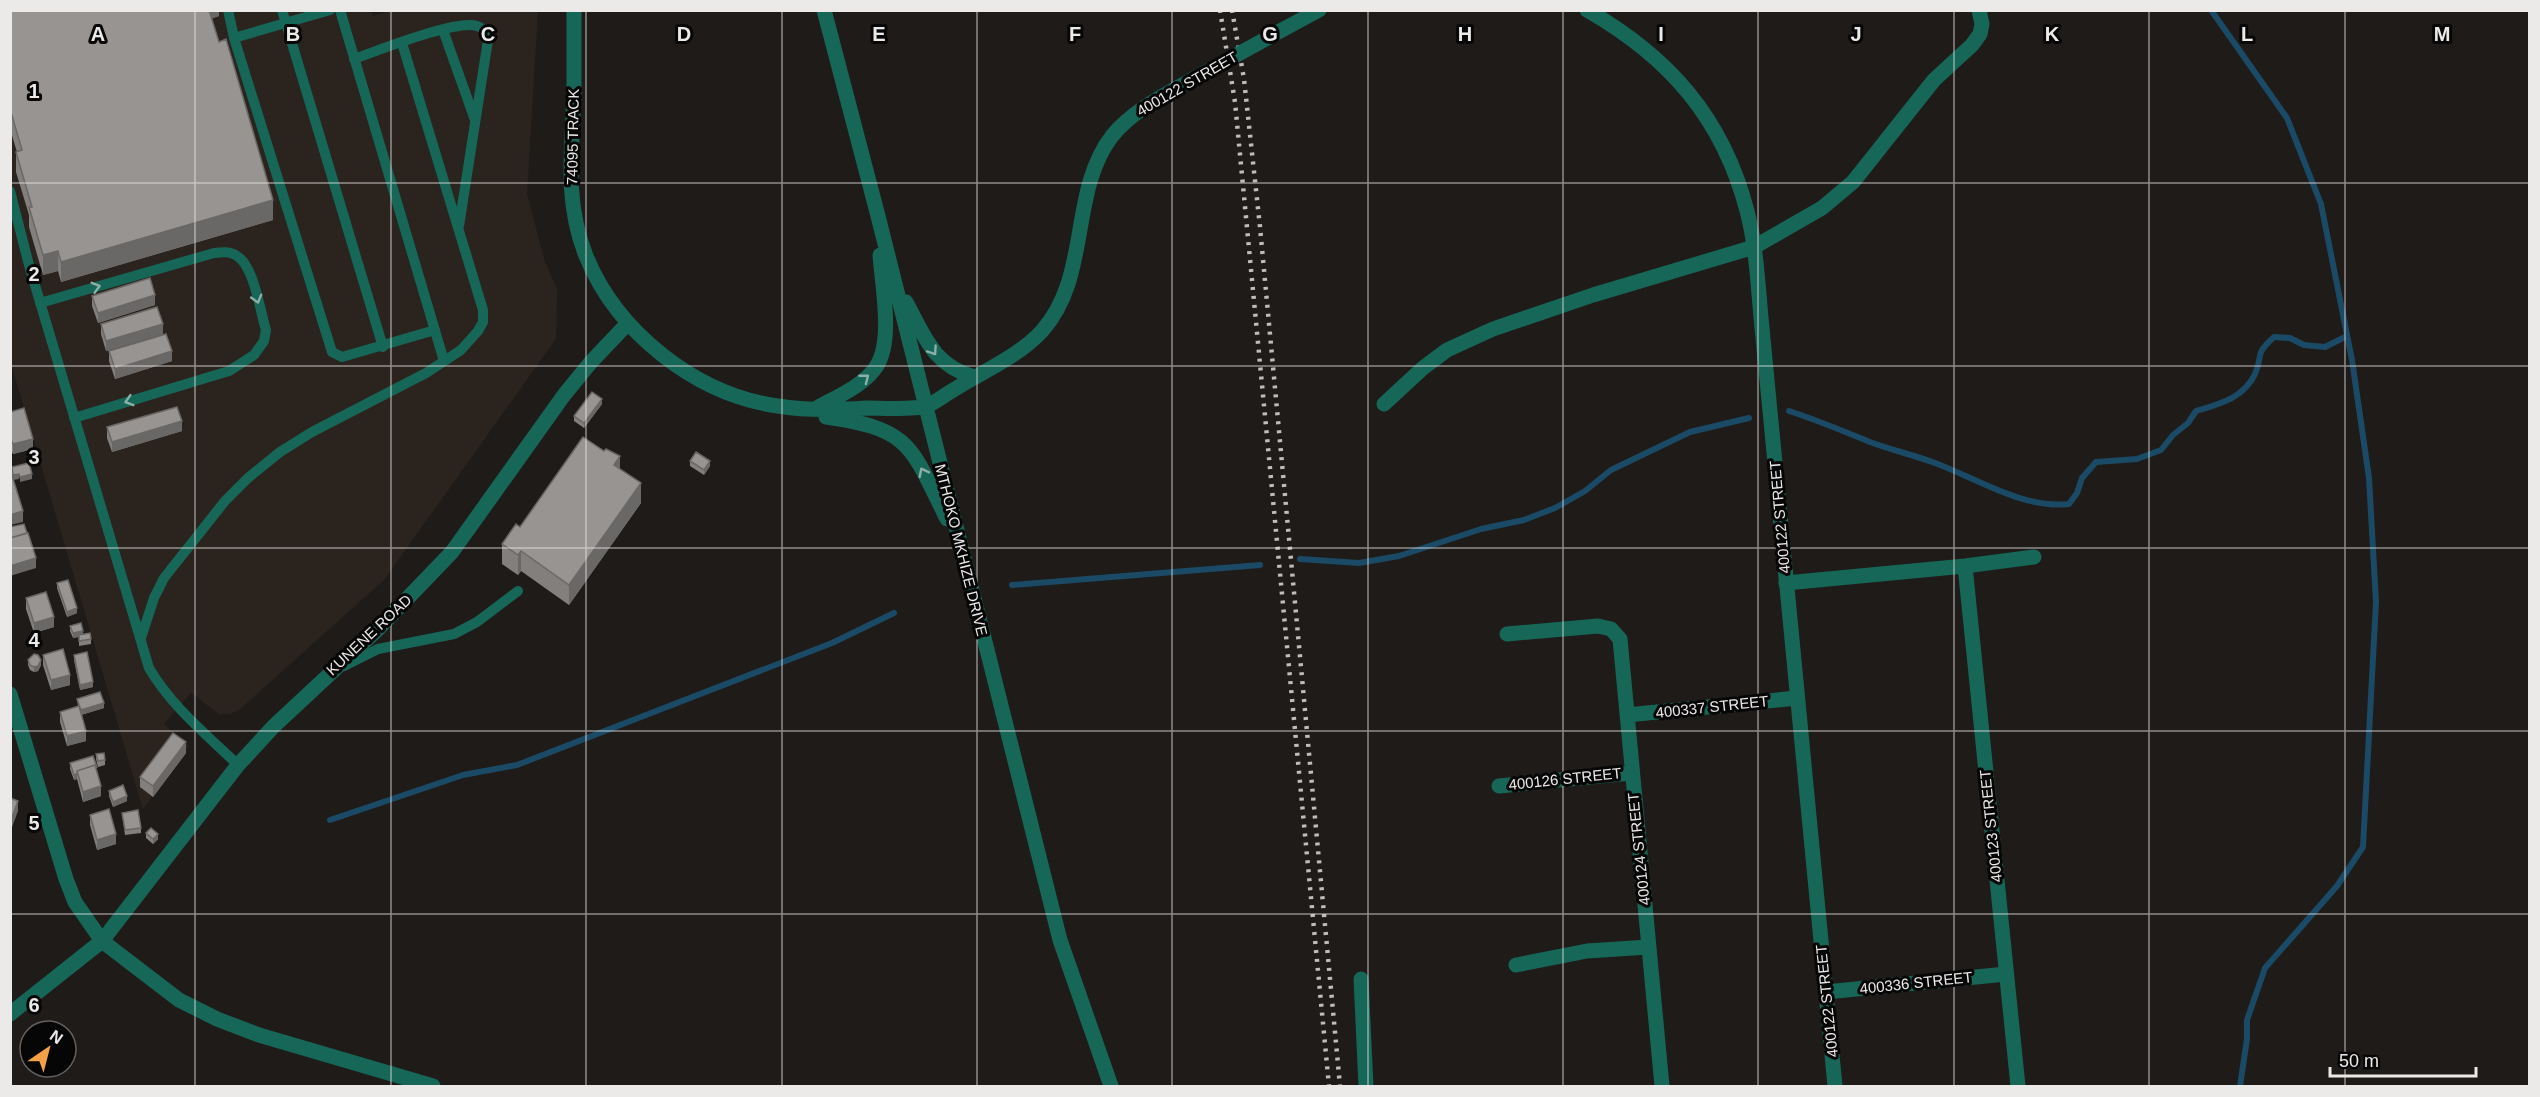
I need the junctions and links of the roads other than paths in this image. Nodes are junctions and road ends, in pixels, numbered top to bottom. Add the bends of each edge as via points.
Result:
1 (228, 10) edge
2 (282, 10) edge
3 (330, 10) edge
4 (340, 10) edge
5 (574, 10) edge
6 (824, 10) edge
7 (1319, 10) edge
8 (1587, 10) edge
9 (1979, 10) edge
10 (286, 23) junction
11 (443, 30) junction
12 (234, 38) junction
13 (402, 42) junction
14 (354, 59) junction
15 (476, 121) junction
16 (10, 191) edge
17 (878, 216) junction
18 (459, 230) junction
19 (1754, 248) junction
20 (894, 281) junction
21 (40, 303) junction
22 (628, 323) junction
23 (435, 330) junction
24 (383, 346) junction
25 (444, 361) junction
26 (974, 377) junction
27 (1384, 404) dead end
28 (777, 406) junction
29 (926, 406) junction
30 (815, 409) junction
31 (75, 418) junction
32 (959, 543) junction
33 (2034, 557) dead end
34 (1965, 566) junction
35 (1786, 583) junction
36 (518, 591) dead end
37 (1507, 634) dead end
38 (141, 638) junction
39 (325, 676) junction
40 (10, 694) edge
41 (1797, 698) junction
42 (1627, 715) junction
43 (15, 725) edge
44 (238, 765) junction
45 (1631, 773) junction
46 (1499, 786) dead end
47 (102, 942) junction
48 (1648, 947) junction
49 (1516, 965) dead end
50 (2006, 974) junction
51 (1361, 979) dead end
52 (1826, 992) junction
53 (10, 1014) edge
54 (433, 1086) edge
55 (1111, 1086) edge
56 (1366, 1086) edge
57 (1662, 1086) edge
58 (1835, 1086) edge
59 (2018, 1086) edge

1 - 12 lane
2 - 10 lane
3 - 10 lane
4 - 14 lane
5 - 22 street, 74095 TRACK via 569,171 576,223 586,256 604,292
6 - 17 street, MTHOKO MKHIZE DRIVE
7 - 26 street, 400122 STREET, bridge via 1128,119 1112,137 1090,184 1069,283 1053,315 1022,348
8 - 19 street, 400122 STREET via 1655,57 1701,107 1739,182
9 - 19 street via 1980,34 1972,45 1934,80 1853,182 1822,207
10 - 12 lane
10 - 24 lane
11 - 13 lane
11 - 15 lane
11 - 15 lane via 478,26 488,39
12 - 24 lane via 332,352 342,357
13 - 14 lane
13 - 18 lane
14 - 23 lane
15 - 18 lane
16 - 21 lane
17 - 20 street, MTHOKO MKHIZE DRIVE
30 -> 17 street via 873,372 885,349
18 - 25 lane via 483,310 483,322 461,350
19 - 27 street via 1493,329 1447,350
19 - 35 street, 400122 STREET
20 -> 26 street via 940,360
20 - 29 street, MTHOKO MKHIZE DRIVE
21 - 31 lane
21 -> 31 lane via 214,253 237,255 247,265 266,330 254,355 229,371
22 - 28 street, 74095 TRACK via 654,349 694,376 747,399
22 - 39 street, KUNENE ROAD via 564,395 452,552 377,630
23 - 24 lane
23 - 25 lane
25 - 38 lane via 312,432 248,478 225,501 165,578
26 - 29 street, 400122 STREET
28 - 30 street, 74095 TRACK
32 -> 28 street via 920,464 899,438 867,423
29 - 30 street, 74095 TRACK
29 - 32 street, MTHOKO MKHIZE DRIVE
31 - 38 lane
32 - 55 street, MTHOKO MKHIZE DRIVE via 1060,940
33 - 34 street
34 - 35 street
34 - 50 street, 400123 STREET
35 - 41 street, 400122 STREET
36 - 39 lane via 454,634 378,649
37 - 42 street, 400124 STREET via 1598,626 1611,629 1620,639
38 - 44 lane via 149,668 162,690
39 - 44 street, KUNENE ROAD
40 - 43 street
41 - 42 street, 400337 STREET
41 - 52 street, 400122 STREET
42 - 45 street, 400124 STREET
43 - 47 street via 75,902
44 - 47 street, KUNENE ROAD
45 - 46 street, 400126 STREET
45 - 48 street, 400124 STREET
47 - 53 street, KUNENE ROAD
47 - 54 street via 179,1000 217,1019
48 - 49 street via 1587,951
48 - 57 street, 400124 STREET
50 - 52 street, 400336 STREET
50 - 59 street, 400123 STREET
51 - 56 street
52 - 58 street, 400122 STREET

